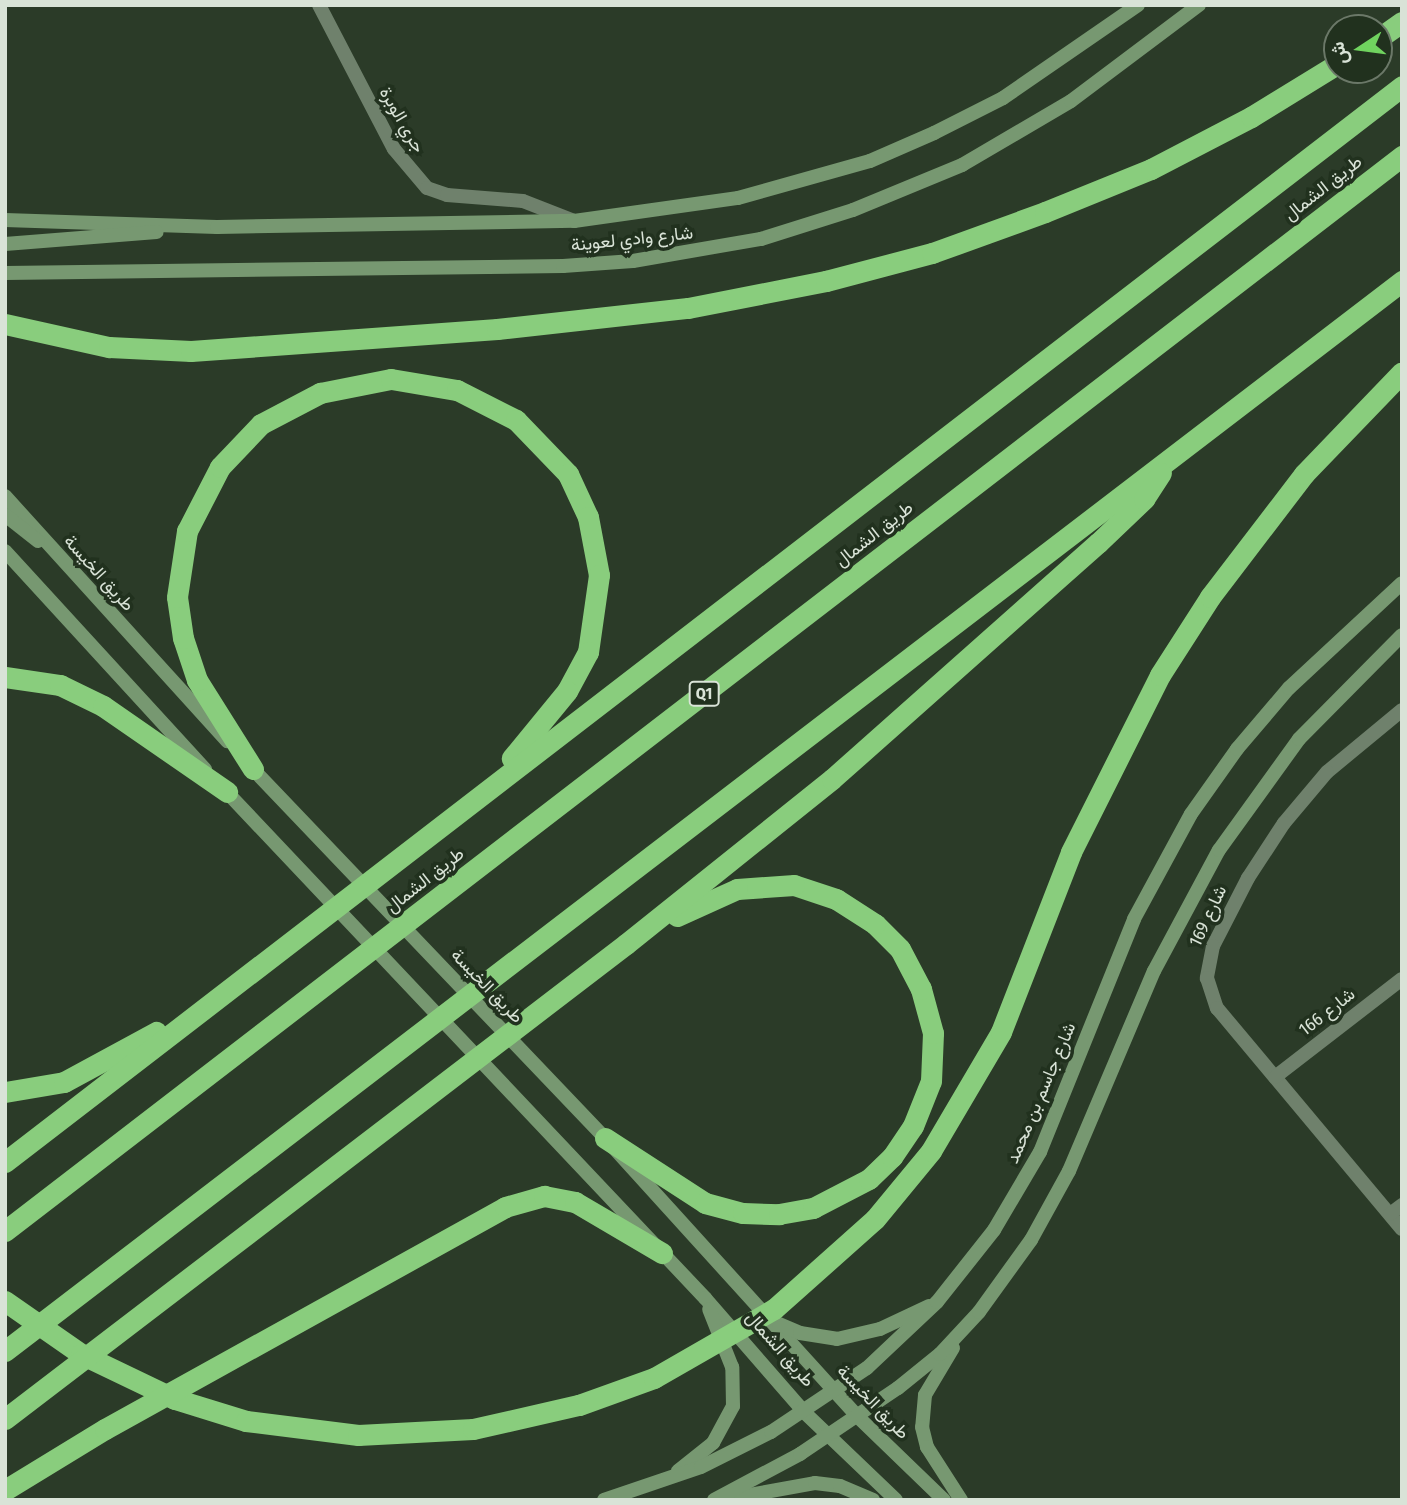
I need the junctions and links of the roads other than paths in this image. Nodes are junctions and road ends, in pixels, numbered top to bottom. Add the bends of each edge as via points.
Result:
1 (319, 5) edge
2 (1138, 5) edge
3 (1199, 5) edge
4 (1323, 73) edge
5 (1402, 86) edge
6 (1402, 156) edge
7 (5, 220) edge
8 (574, 221) junction
9 (217, 227) junction
10 (5, 244) edge
11 (5, 272) edge
12 (1402, 281) edge
13 (5, 324) edge
14 (1402, 372) edge
15 (1166, 462) junction
16 (5, 496) edge
17 (5, 515) edge
18 (5, 551) edge
19 (54, 551) junction
20 (1402, 583) edge
21 (1402, 635) edge
22 (5, 677) edge
23 (1402, 710) edge
24 (253, 769) junction
25 (484, 790) junction
26 (227, 792) junction
27 (626, 944) junction
28 (1402, 979) edge
29 (200, 1011) junction
30 (1275, 1077) junction
31 (5, 1092) edge
32 (605, 1138) junction
33 (5, 1163) edge
34 (1402, 1205) edge
35 (1390, 1214) junction
36 (1402, 1229) edge
37 (5, 1231) edge
38 (662, 1253) junction
39 (705, 1298) junction
40 (5, 1301) edge
41 (937, 1302) junction
42 (775, 1322) junction
43 (960, 1334) junction
44 (5, 1350) edge
45 (835, 1392) junction
46 (804, 1412) junction
47 (857, 1416) junction
48 (5, 1419) edge
49 (828, 1436) junction
50 (665, 1481) junction
51 (5, 1490) edge
52 (604, 1500) edge
53 (714, 1500) edge
54 (722, 1500) edge
55 (873, 1500) edge
56 (896, 1500) edge
57 (944, 1500) edge
58 (961, 1500) edge

1 - 8 street, جري الوبرة via 394,149 427,188 447,195 523,201
2 - 8 main road, شارع وادي لعوينة via 1003,98 870,160 738,198
3 - 11 main road, شارع وادي لعوينة via 1071,101 974,159 853,210 761,239 633,261 563,266
4 - 13 highway via 1251,117 1151,169 932,253 826,281 688,308 497,329 191,351 109,347
5 - 25 highway
6 - 37 highway, طريق الشمال / Q1
7 - 9 main road, شارع وادي لعوينة
8 - 9 main road, شارع وادي لعوينة
9 - 10 main road
12 - 15 highway
14 - 40 highway via 1304,474 1210,597 1160,675 1096,798 1001,1032 965,1100 905,1186 820,1272 774,1309 654,1378 579,1405 473,1429 410,1435 308,1431 211,1412 81,1354
15 - 27 highway via 1144,499 1088,552 832,779
15 - 44 highway
16 - 19 main road, طريق الخيسة
17 - 19 main road
18 - 26 main road
19 - 24 main road, طريق الخيسة
20 - 41 main road, شارع جاسم بن محمد via 1289,688 1237,749 1191,814 1134,919 1040,1152 994,1230
21 - 43 main road via 1299,739 1219,850 1154,971 1046,1214 1015,1265
22 - 26 highway via 60,685 103,706
23 - 30 street, شارع 169 via 1327,772 1284,823 1248,878 1209,956 1207,978 1212,998
24 - 25 highway via 197,680 183,638 178,574 195,509 232,451 281,411 344,386 413,380 476,397 537,438 578,493 597,558 599,599 588,652 567,691
24 - 32 main road, طريق الخيسة
25 - 29 highway
26 - 38 main road, طريق الشمال
27 - 32 highway via 737,889 794,885 836,899 875,925 900,949 921,989 933,1033 931,1081 914,1126 869,1179 813,1208 779,1214 743,1213 705,1203
27 - 48 highway
28 - 30 street, شارع 166
29 - 31 highway via 64,1082
29 - 33 highway
30 - 35 street, شارع 169
32 - 42 main road, طريق الخيسة
34 - 35 street
35 - 36 street, شارع 169
38 - 39 main road, طريق الشمال
38 - 51 highway via 575,1202 544,1196 505,1207 141,1409
39 - 46 main road, طريق الشمال
39 - 50 main road via 732,1367 733,1406 713,1443
41 - 42 main road via 880,1329 837,1339 800,1333
41 - 45 main road, شارع جاسم بن محمد
42 - 45 main road, طريق الخيسة
43 - 47 main road via 918,1373
43 - 58 main road via 930,1384 922,1417 928,1447
45 - 46 main road, شارع جاسم بن محمد
45 - 47 main road, طريق الخيسة
46 - 49 main road, طريق الشمال
46 - 50 main road, شارع جاسم بن محمد via 737,1451
47 - 49 main road
47 - 57 main road, طريق الخيسة
49 - 53 main road
49 - 56 main road
50 - 52 main road, شارع جاسم بن محمد
54 - 55 main road via 815,1483 840,1486

